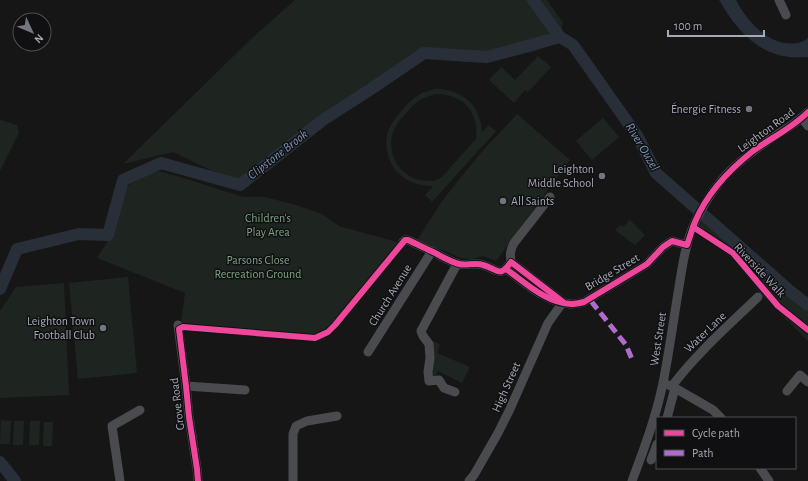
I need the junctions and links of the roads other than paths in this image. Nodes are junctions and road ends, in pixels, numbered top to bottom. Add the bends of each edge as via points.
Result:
1 (779, 0) edge
2 (786, 15) dead end
3 (805, 115) edge
4 (808, 126) edge
5 (550, 197) dead end
6 (706, 202) joint
7 (403, 242) dead end
8 (687, 245) junction
9 (432, 251) junction
10 (458, 264) junction
11 (508, 265) junction
12 (758, 297) dead end
13 (563, 302) junction
14 (178, 325) dead end
15 (368, 352) dead end
16 (808, 382) edge
17 (670, 385) junction
18 (186, 386) junction
19 (246, 390) dead end
20 (786, 391) dead end
21 (455, 392) dead end
22 (140, 410) dead end
23 (337, 416) dead end
24 (667, 417) edge
25 (721, 417) edge
26 (656, 447) edge
27 (651, 460) dead end
28 (761, 469) edge
29 (120, 481) edge
30 (198, 481) edge
31 (293, 481) edge
32 (469, 481) edge
33 (632, 481) edge
34 (769, 481) edge

1 - 2 street
3 - 4 street
3 - 6 street, Leighton Road via 747,157 723,178
5 - 11 street via 514,243
6 - 8 street, West Street
7 - 9 street via 408,240
8 - 13 street, Bridge Street via 672,241 647,264 584,302
8 - 17 street, West Street via 682,265
9 - 10 street
9 - 15 street, Church Avenue
10 - 11 street via 482,264 497,272
10 - 21 street via 422,331 429,344 429,381 439,380 444,388
11 - 13 street via 545,296
12 - 17 street, Water Lane via 699,353
13 - 32 street, High Street via 548,323 498,433
14 - 18 street, Grove Road
16 - 20 street via 802,373
17 - 24 street, West Street
17 - 25 street
17 - 33 street, West Street via 659,404
18 - 19 street
18 - 30 street, Grove Road
22 - 29 street via 108,428
23 - 31 street via 307,421 296,426 293,434
26 - 27 street
28 - 34 street

